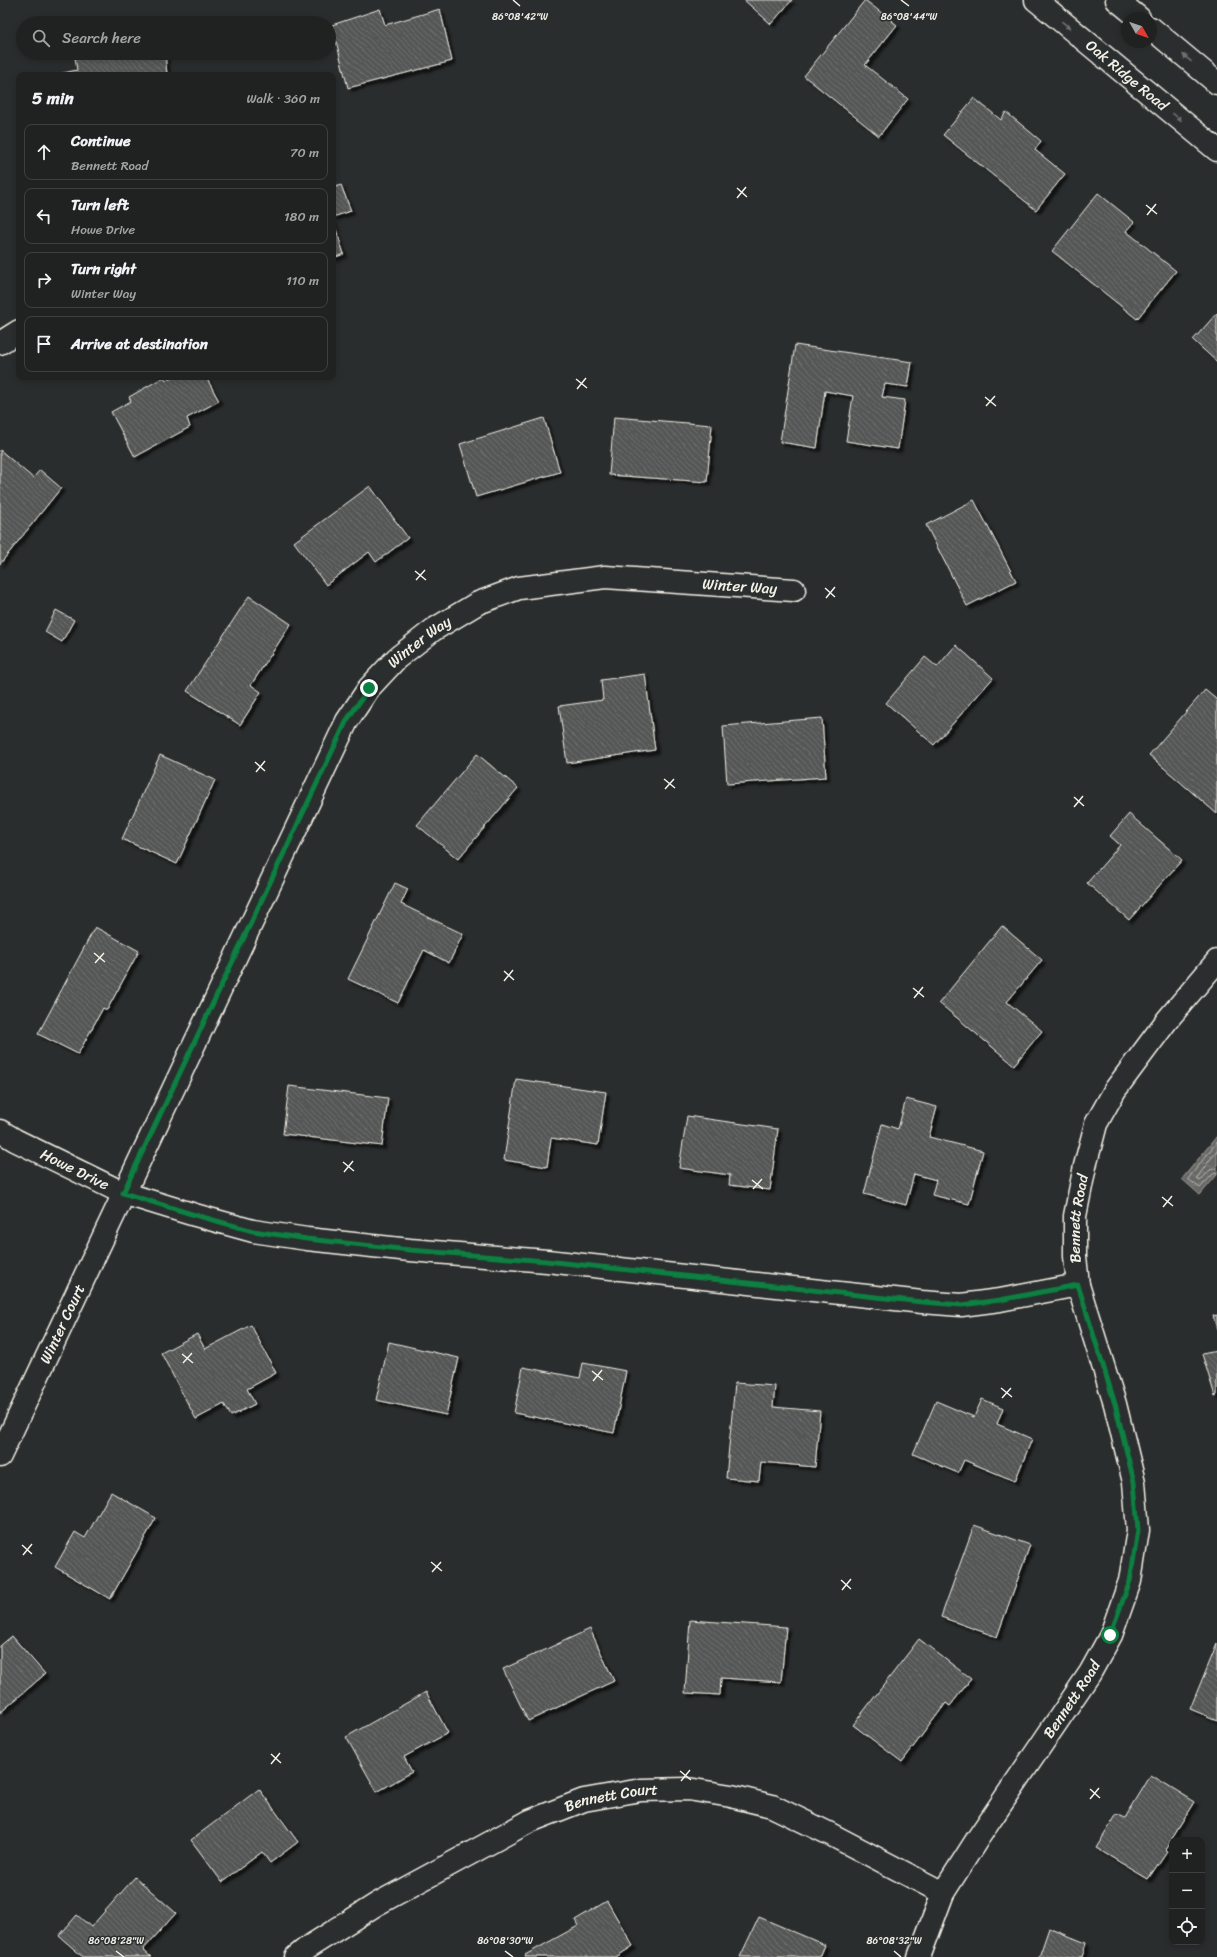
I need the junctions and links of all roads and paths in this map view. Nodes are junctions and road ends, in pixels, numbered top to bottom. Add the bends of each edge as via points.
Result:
1 (1036, 0) edge
2 (1117, 0) edge
3 (1132, 12) edge
4 (1157, 33) edge
5 (1217, 83) edge
6 (1217, 150) edge
7 (16, 333) edge
8 (0, 343) edge
9 (794, 590) dead end
10 (1217, 961) edge
11 (0, 1131) edge
12 (123, 1193) junction
13 (1078, 1285) junction
14 (0, 1456) edge
15 (943, 1893) junction
16 (296, 1957) edge
17 (919, 1957) edge

1 -> 6 street, Oak Ridge Road
2 - 3 street
5 -> 4 street
7 - 8 street
9 - 12 street, Winter Way via 605,577 519,588 478,603 433,630 397,658 369,688 347,720
10 - 13 street, Bennett Road via 1168,1019 1115,1090 1096,1124 1075,1216
11 - 12 street, Howe Drive
12 - 13 street, Howe Drive via 253,1231 307,1239 546,1261 922,1302 969,1304
12 - 14 street, Winter Court
13 - 15 street, Bennett Road via 1115,1404 1134,1482 1138,1530 1130,1581 1110,1635 1090,1674
15 - 16 street, Bennett Court via 772,1806 731,1796 688,1790 641,1790 584,1800 530,1821 377,1904
15 - 17 street, Bennett Road

